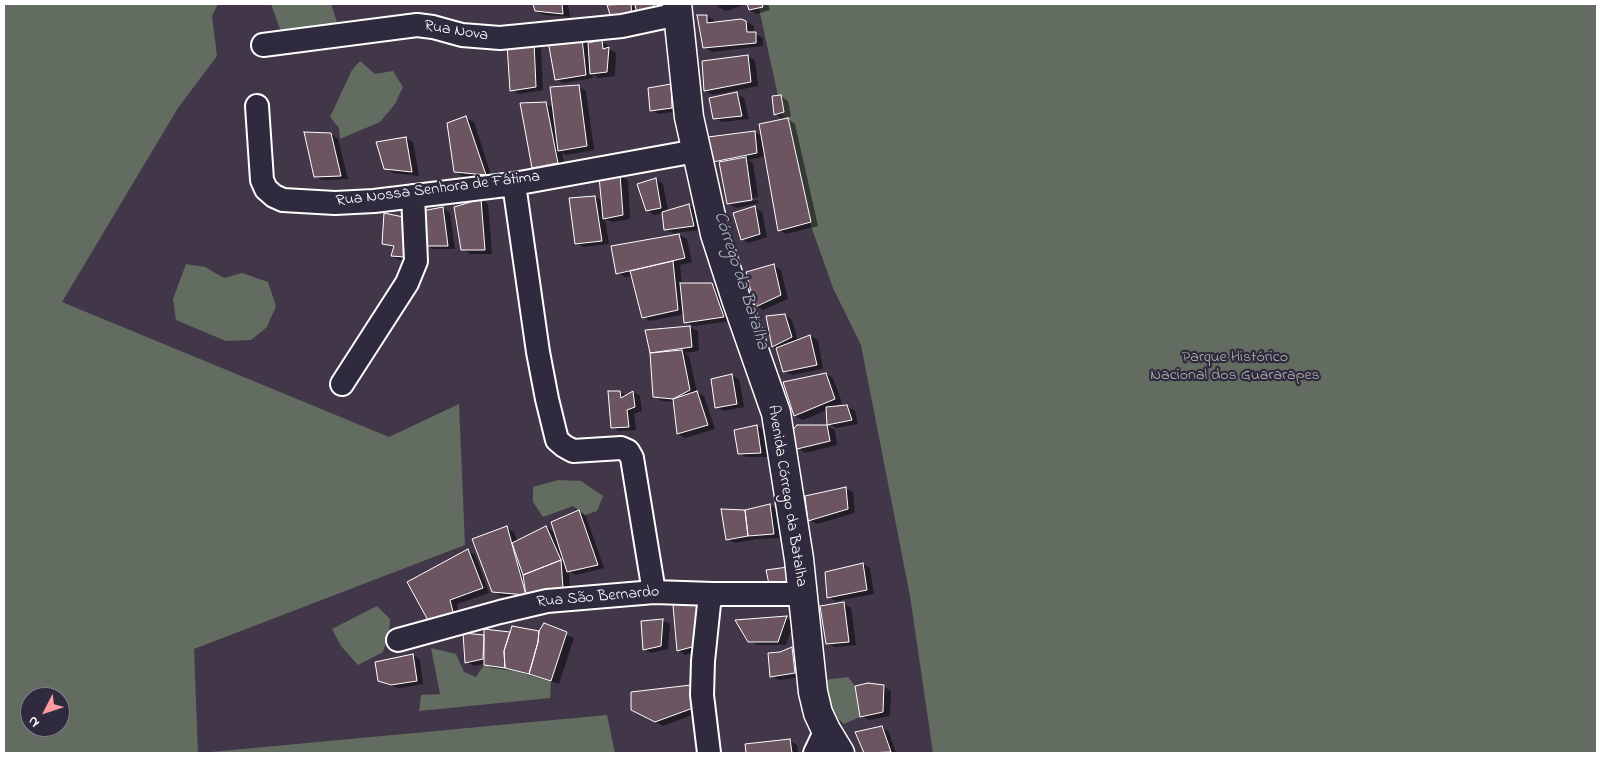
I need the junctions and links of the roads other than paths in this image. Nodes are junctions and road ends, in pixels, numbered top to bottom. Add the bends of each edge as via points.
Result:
1 (678, 9) edge
2 (263, 45) dead end
3 (257, 106) dead end
4 (696, 151) junction
5 (514, 184) junction
6 (413, 196) junction
7 (342, 384) dead end
8 (654, 592) junction
9 (713, 594) junction
10 (802, 594) junction
11 (398, 640) dead end
12 (820, 742) edge
13 (709, 753) edge
14 (840, 753) edge

1 - 2 street, Rua Nova via 622,26 500,38 462,36 433,27 416,26
1 - 4 street, Avenida Córrego da Batalha via 689,117
3 - 6 street, Rua Nossa Senhora de Fátima via 262,180 274,196 283,200 335,203
4 - 5 street, Rua Nossa Senhora de Fátima
4 - 10 street, Avenida Córrego da Batalha via 715,234 776,413
5 - 6 street, Rua Nossa Senhora de Fátima
5 - 8 street via 538,352 557,440 573,451 621,448 628,451 632,458
6 - 7 street via 416,261 407,282
8 - 9 street, Rua São Bernardo
8 - 11 street, Rua São Bernardo via 547,601
9 - 10 street, Rua São Bernardo
9 - 13 street via 709,604 702,695
10 - 12 street, Avenida Córrego da Batalha
12 - 14 street, Avenida Córrego da Batalha

